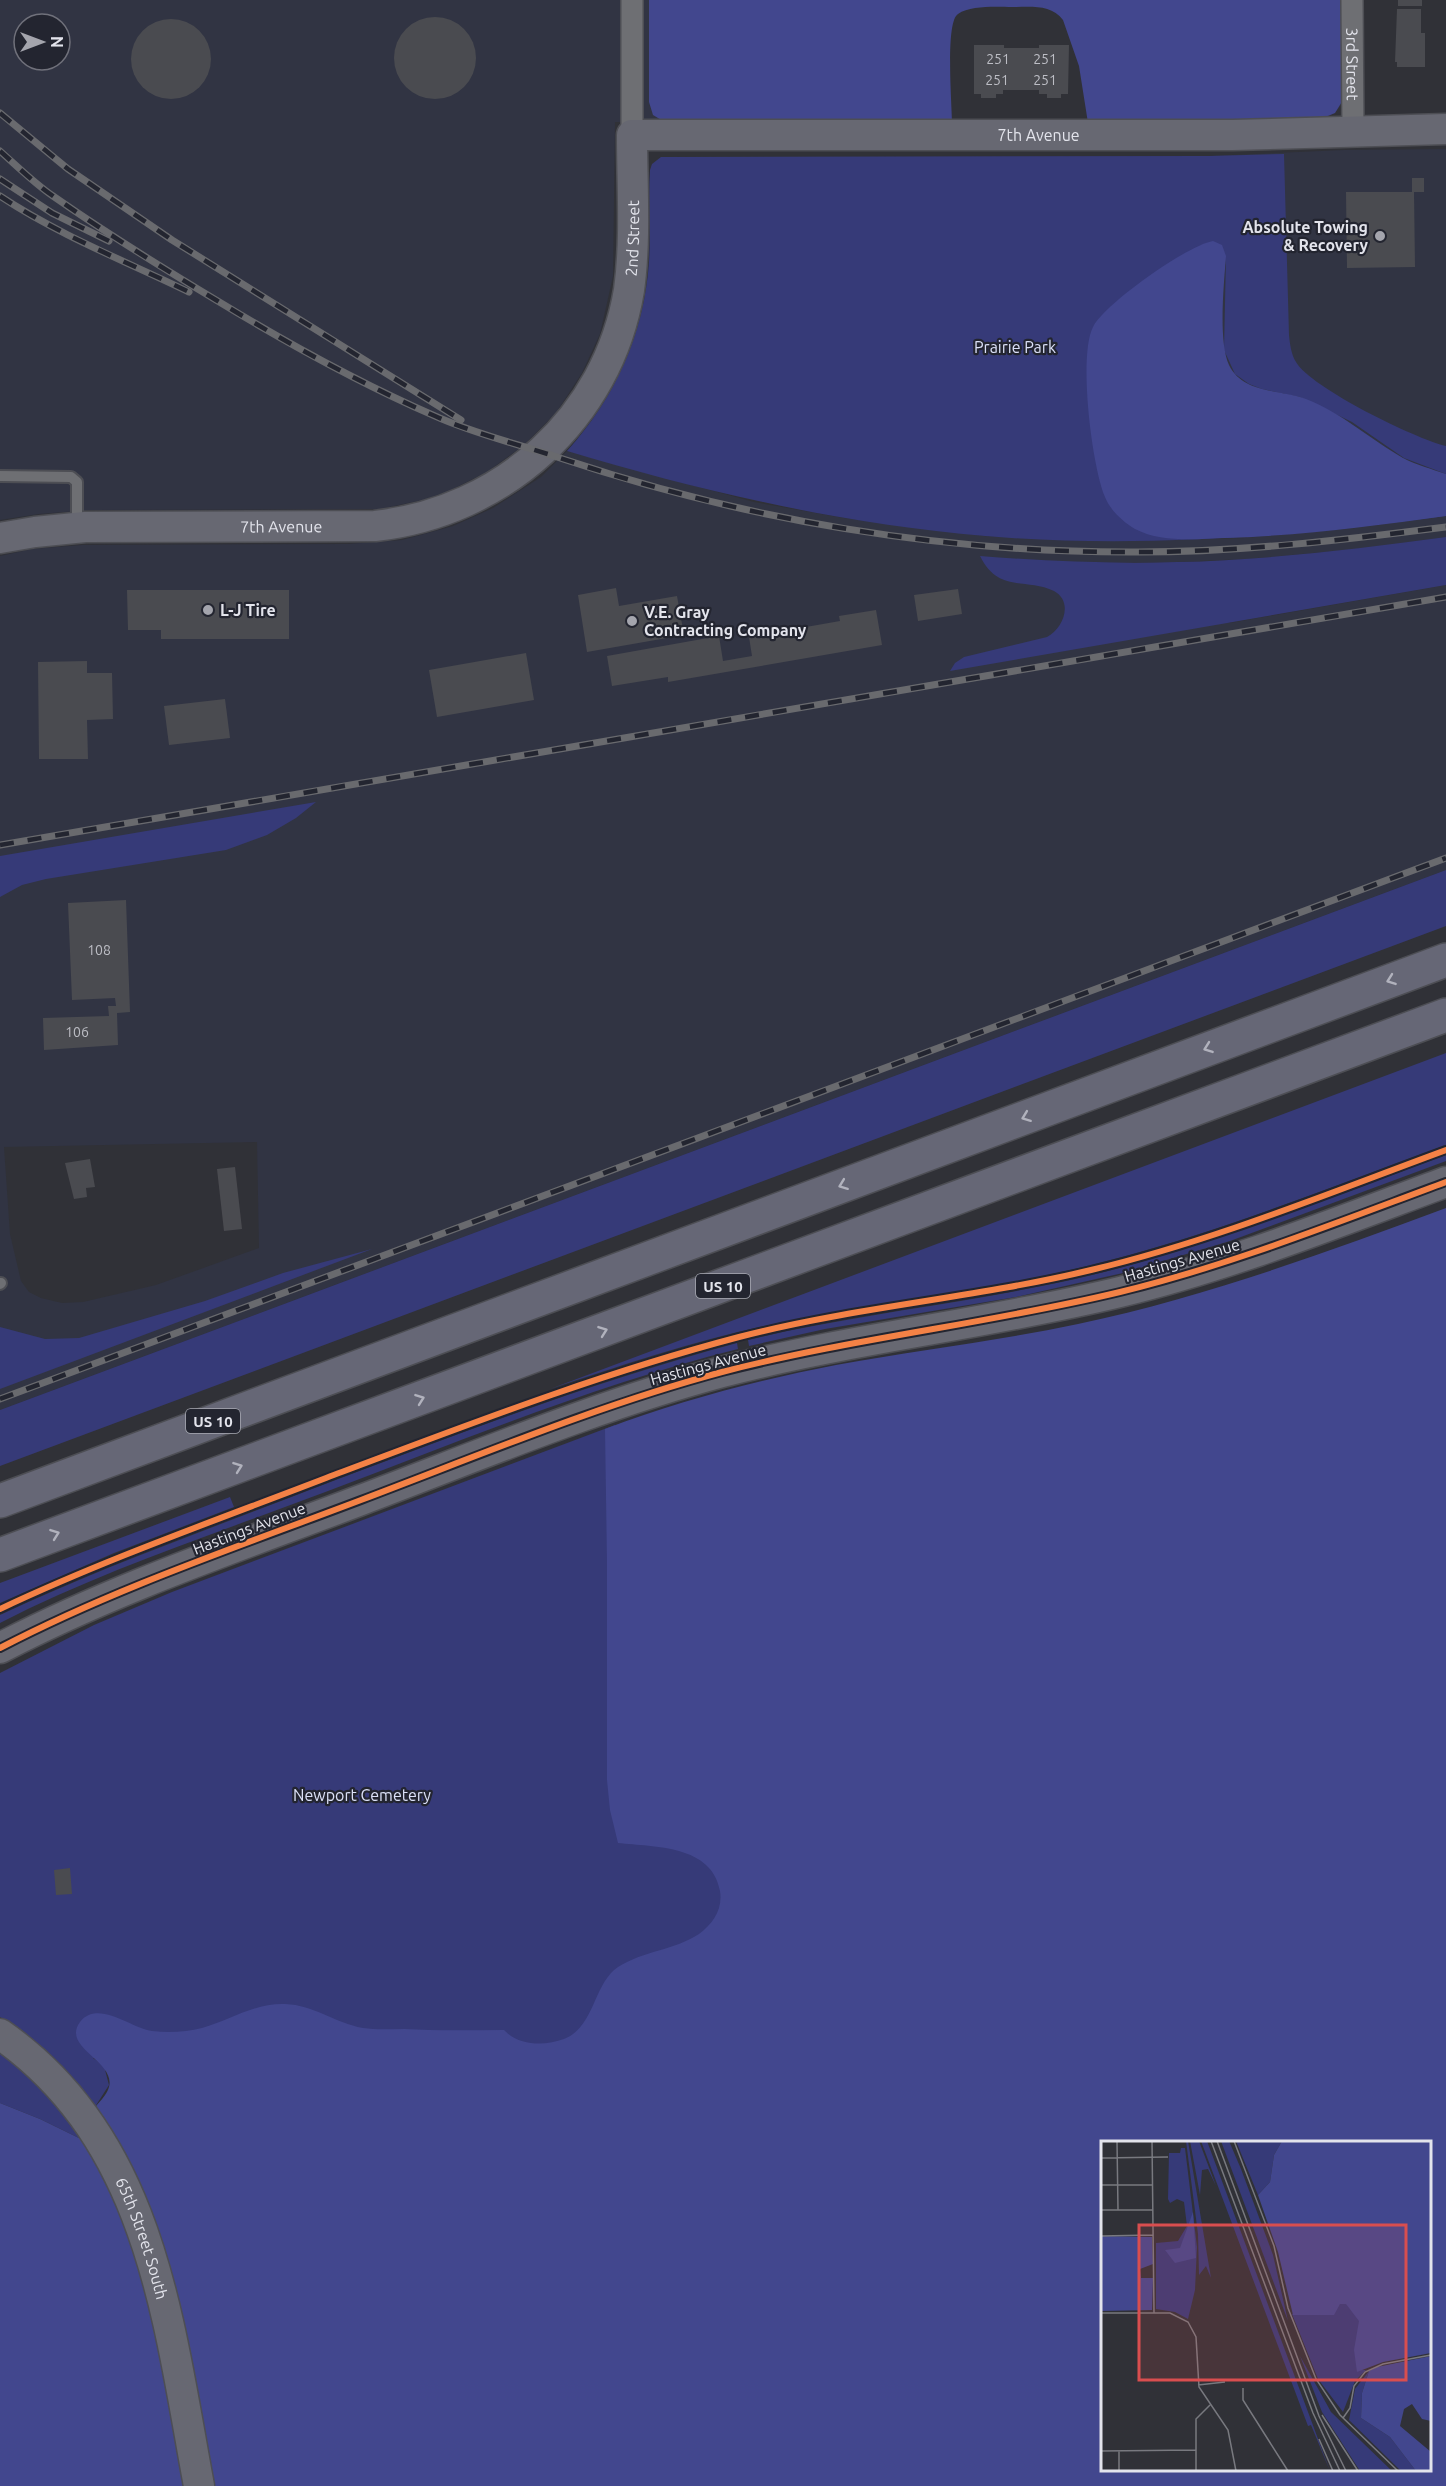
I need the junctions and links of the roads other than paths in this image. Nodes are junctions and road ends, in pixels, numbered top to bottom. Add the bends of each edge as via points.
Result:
1 (632, 0) edge
2 (1352, 0) edge
3 (1446, 129) edge
4 (1353, 130) junction
5 (632, 135) junction
6 (543, 452) joint
7 (0, 476) edge
8 (77, 528) junction
9 (0, 537) edge
10 (1446, 960) edge
11 (1446, 1015) edge
12 (1446, 1182) edge
13 (426, 1340) junction
14 (0, 1483) edge
15 (0, 1501) edge
16 (0, 1555) edge
17 (0, 1648) edge
18 (0, 2034) edge
19 (199, 2486) edge

1 - 5 street, 2nd Street
2 - 4 street, 3rd Street
3 - 4 street, 7th Avenue
4 - 5 street, 7th Avenue via 1193,136
5 - 6 street, 2nd Street via 631,260 620,328 587,399
6 - 8 street, 7th Avenue via 513,476 470,501 401,523 351,528
7 - 8 lane via 71,477 76,482
8 - 9 street, 7th Avenue
10 -> 13 highway, US 10
16 -> 11 highway, US 10
12 - 17 street, Hastings Avenue via 1232,1261 1152,1284 779,1358 670,1387 169,1572
13 - 14 highway via 184,1414
13 - 15 highway, US 10
18 - 19 street, 65th Street South via 38,2064 75,2105 113,2163 133,2203 161,2289

